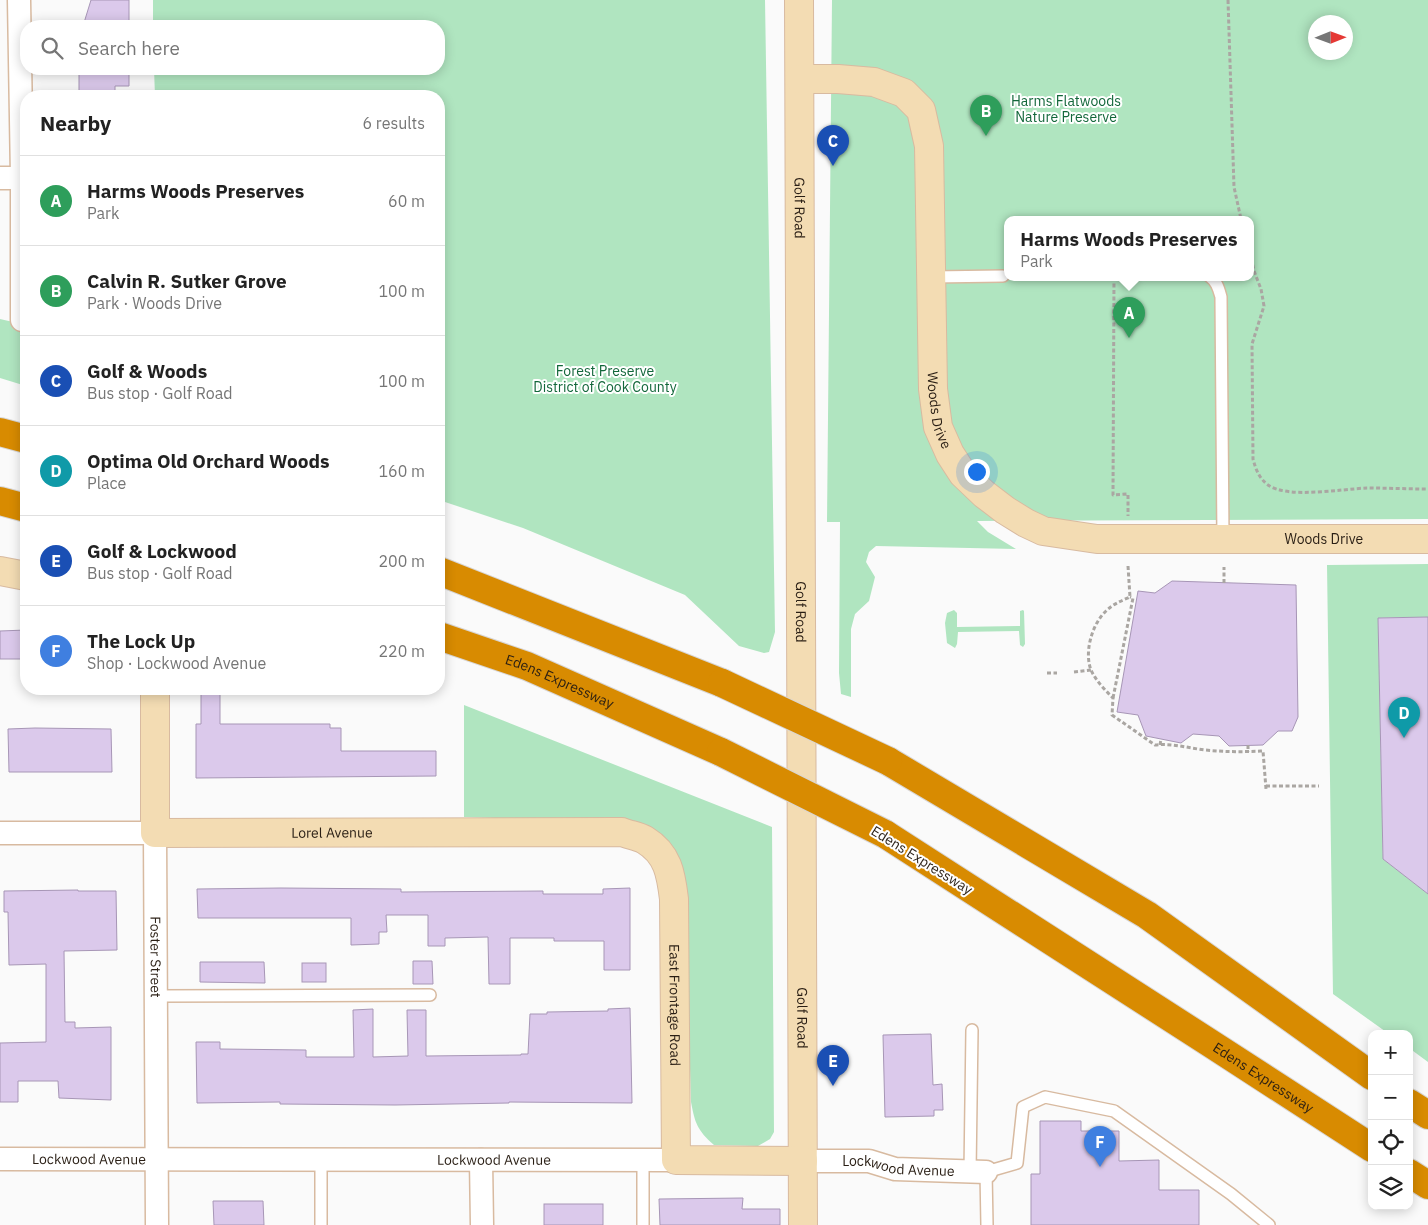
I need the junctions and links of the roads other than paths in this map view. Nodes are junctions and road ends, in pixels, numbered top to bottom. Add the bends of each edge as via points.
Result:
1 (18, 0) edge
2 (799, 0) edge
3 (800, 80) junction
4 (20, 90) edge
5 (0, 178) edge
6 (20, 178) edge
7 (1003, 276) dead end
8 (931, 277) junction
9 (1215, 281) edge
10 (0, 432) edge
11 (20, 437) edge
12 (0, 501) edge
13 (20, 506) edge
14 (1223, 539) junction
15 (1428, 539) edge
16 (0, 571) edge
17 (445, 574) edge
18 (20, 575) edge
19 (445, 638) edge
20 (155, 695) edge
21 (0, 833) edge
22 (155, 833) junction
23 (660, 852) joint
24 (430, 995) dead end
25 (156, 996) junction
26 (972, 1030) dead end
27 (1371, 1075) edge
28 (1413, 1105) edge
29 (1428, 1115) edge
30 (1368, 1145) edge
31 (0, 1159) edge
32 (157, 1160) junction
33 (320, 1160) junction
34 (481, 1160) junction
35 (643, 1160) junction
36 (676, 1160) junction
37 (803, 1162) junction
38 (978, 1172) junction
39 (1413, 1176) edge
40 (1428, 1185) edge
41 (157, 1225) edge
42 (320, 1225) edge
43 (482, 1225) edge
44 (643, 1225) edge
45 (803, 1225) edge
46 (987, 1225) edge
47 (1268, 1225) edge

1 - 4 street
2 - 3 street, Golf Road
3 - 8 street, Woods Drive via 838,78 874,82 904,93 921,110 928,146
3 - 37 street, Golf Road
5 - 6 street
7 - 8 lane
8 - 14 street, Woods Drive via 933,389 938,427 963,474 984,494 1043,531 1097,539
9 - 14 lane via 1221,297
10 - 11 highway
12 - 13 highway
14 - 15 street, Woods Drive
16 - 18 street
17 - 27 highway, bridge via 722,683 888,761 1147,915
19 - 30 highway, Edens Expressway, bridge via 527,666 721,752 884,834
20 - 22 street, Foster Street
21 - 22 street, Lorel Avenue
22 - 23 street, Lorel Avenue via 622,832 644,839
22 - 25 street, Foster Street
23 - 36 street, East Frontage Road via 671,874 674,899
24 - 25 lane
25 - 32 street, Foster Street
26 - 38 lane
28 - 29 highway
31 - 32 street, Lockwood Avenue
32 - 33 street, Lockwood Avenue
32 - 41 street, Foster Street
33 - 34 street, Lockwood Avenue
33 - 42 lane
34 - 35 street, Lockwood Avenue
34 - 43 street
35 - 36 street, Lockwood Avenue
35 - 44 lane
36 - 37 street, Lockwood Avenue
37 - 38 street, Lockwood Avenue via 869,1161 895,1169
37 - 45 street, Golf Road
38 - 46 lane
38 - 47 lane via 1017,1163 1023,1107 1045,1097 1114,1111 1231,1194
39 - 40 highway

